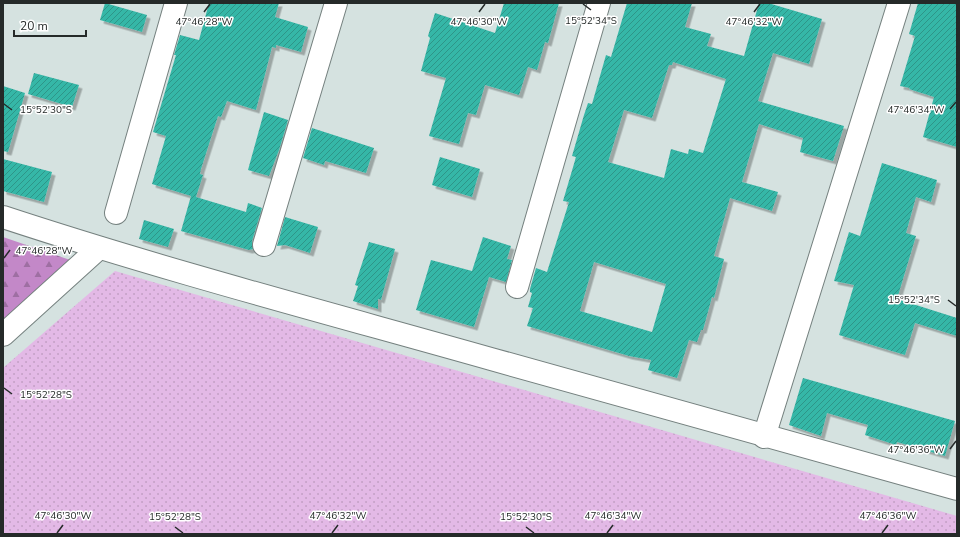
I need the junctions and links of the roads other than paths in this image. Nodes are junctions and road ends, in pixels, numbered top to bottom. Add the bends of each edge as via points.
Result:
1 (176, 3) edge
2 (336, 3) edge
3 (599, 3) edge
4 (899, 3) edge
5 (116, 213) dead end
6 (3, 217) edge
7 (264, 245) dead end
8 (99, 248) junction
9 (517, 286) dead end
10 (3, 335) edge
11 (764, 437) junction
12 (957, 489) edge

1 - 5 street
2 - 7 street
3 - 9 street
4 - 11 street
6 - 8 street
8 - 10 street
8 - 11 street
11 - 12 street

